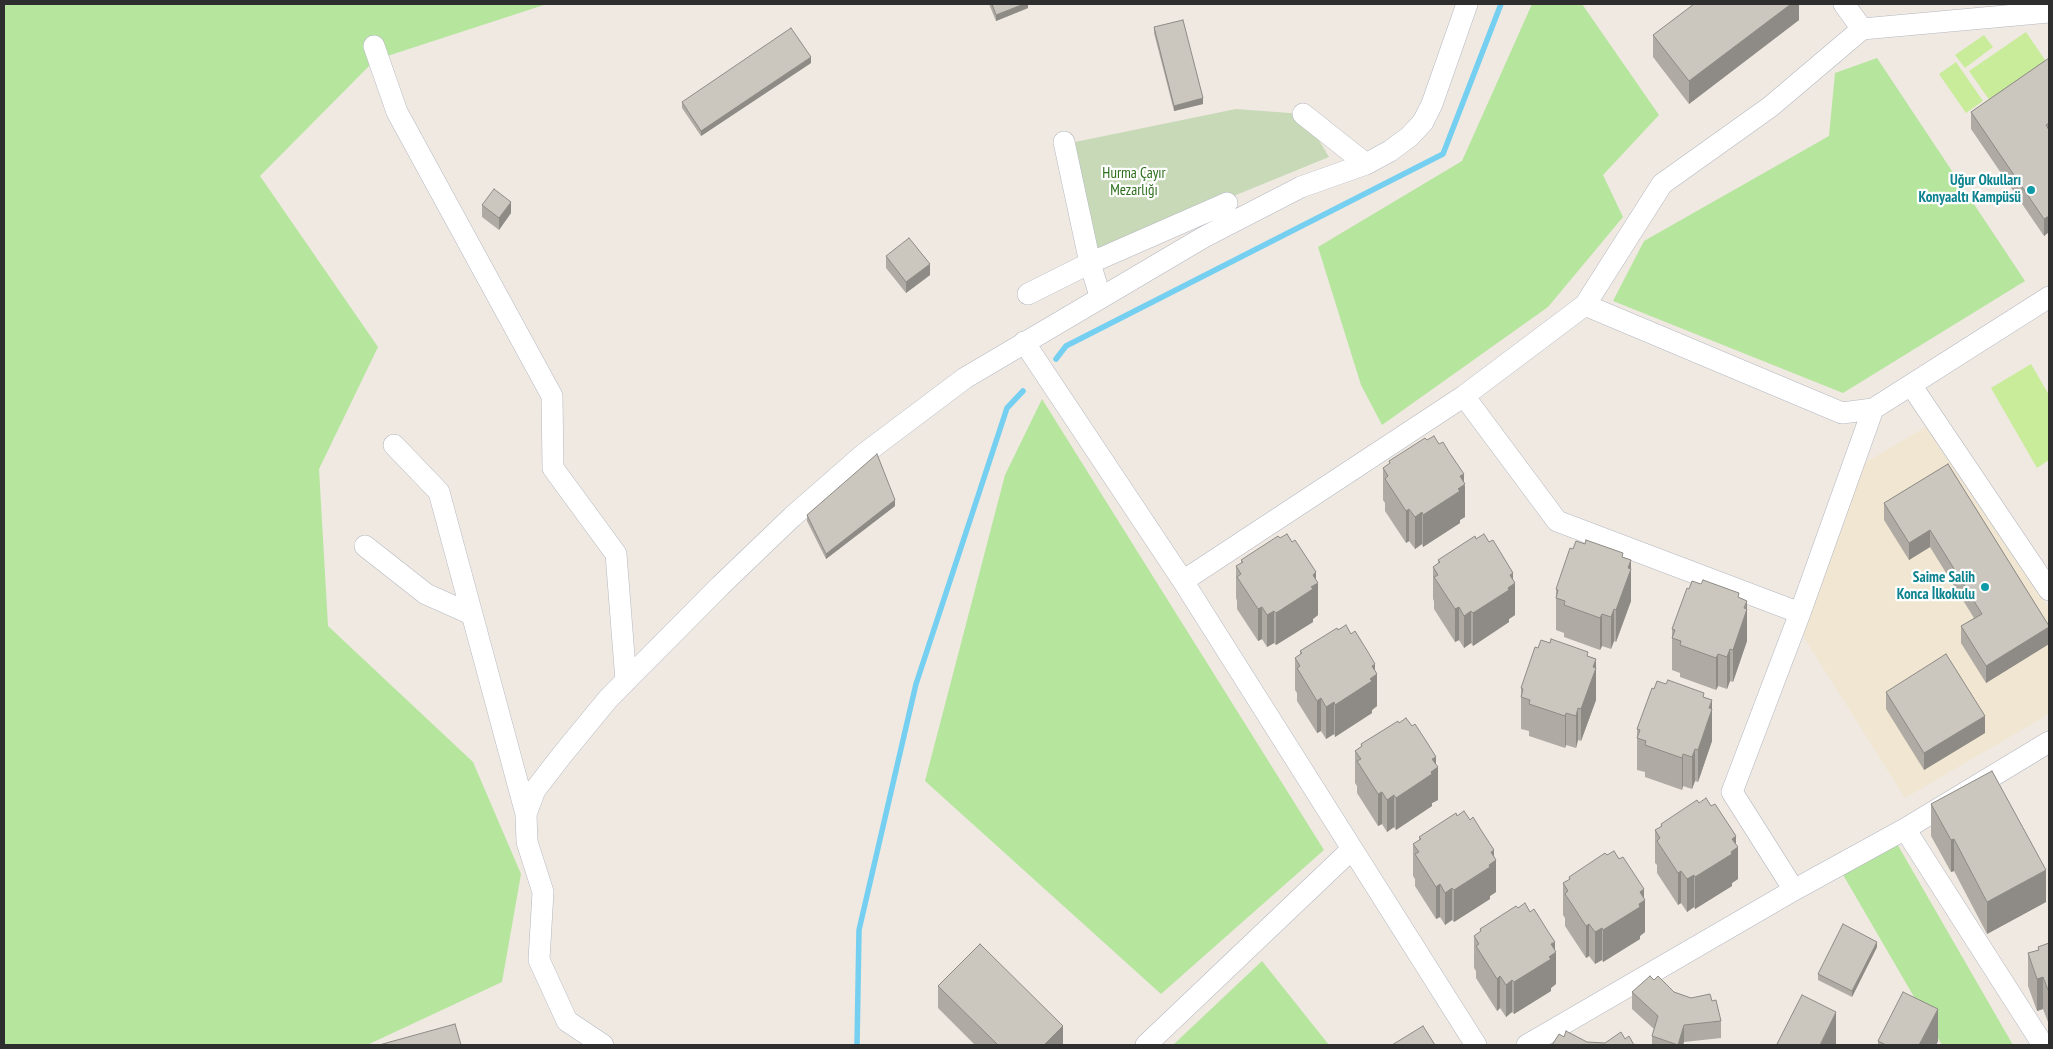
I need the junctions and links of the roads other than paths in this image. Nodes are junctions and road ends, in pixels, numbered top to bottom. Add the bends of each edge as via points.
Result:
1 (1467, 4) edge
2 (1844, 4) edge
3 (2049, 12) edge
4 (1862, 29) junction
5 (374, 46) dead end
6 (1303, 114) dead end
7 (1064, 142) dead end
8 (1366, 164) junction
9 (1227, 203) dead end
10 (1090, 263) junction
11 (1028, 294) dead end
12 (1100, 296) junction
13 (2049, 297) edge
14 (1585, 305) junction
15 (1024, 342) junction
16 (1911, 385) junction
17 (1464, 396) junction
18 (1873, 409) junction
19 (394, 445) dead end
20 (365, 546) dead end
21 (1183, 581) junction
22 (2049, 590) edge
23 (1800, 612) junction
24 (472, 614) junction
25 (626, 681) junction
26 (2049, 742) edge
27 (526, 814) junction
28 (1905, 829) junction
29 (1352, 849) junction
30 (1794, 890) junction
31 (603, 1045) edge
32 (1146, 1045) edge
33 (1476, 1045) edge
34 (1527, 1045) edge
35 (2044, 1045) edge

1 - 8 street via 1423,122 1403,142
2 - 4 street
3 - 4 street
4 - 14 street via 1770,107 1662,184
5 - 25 street via 397,112 552,396 553,468 616,554
6 - 8 street
7 - 10 street
8 - 12 street via 1301,187
9 - 10 street
10 - 11 street
10 - 12 street
12 - 15 street
13 - 16 street
14 - 17 street
14 - 18 street via 1842,413
15 - 21 street
15 - 25 street via 965,378 864,454 727,579
16 - 18 street
16 - 22 street
17 - 21 street
17 - 23 street via 1557,520
18 - 23 street
19 - 24 street via 438,492
20 - 24 street via 426,594
21 - 29 street
23 - 30 street via 1732,792
24 - 27 street
25 - 27 street via 535,790
26 - 28 street
27 - 31 street via 527,842 543,892 539,960 567,1021
28 - 30 street
28 - 35 street
29 - 32 street
29 - 33 street
30 - 34 street

